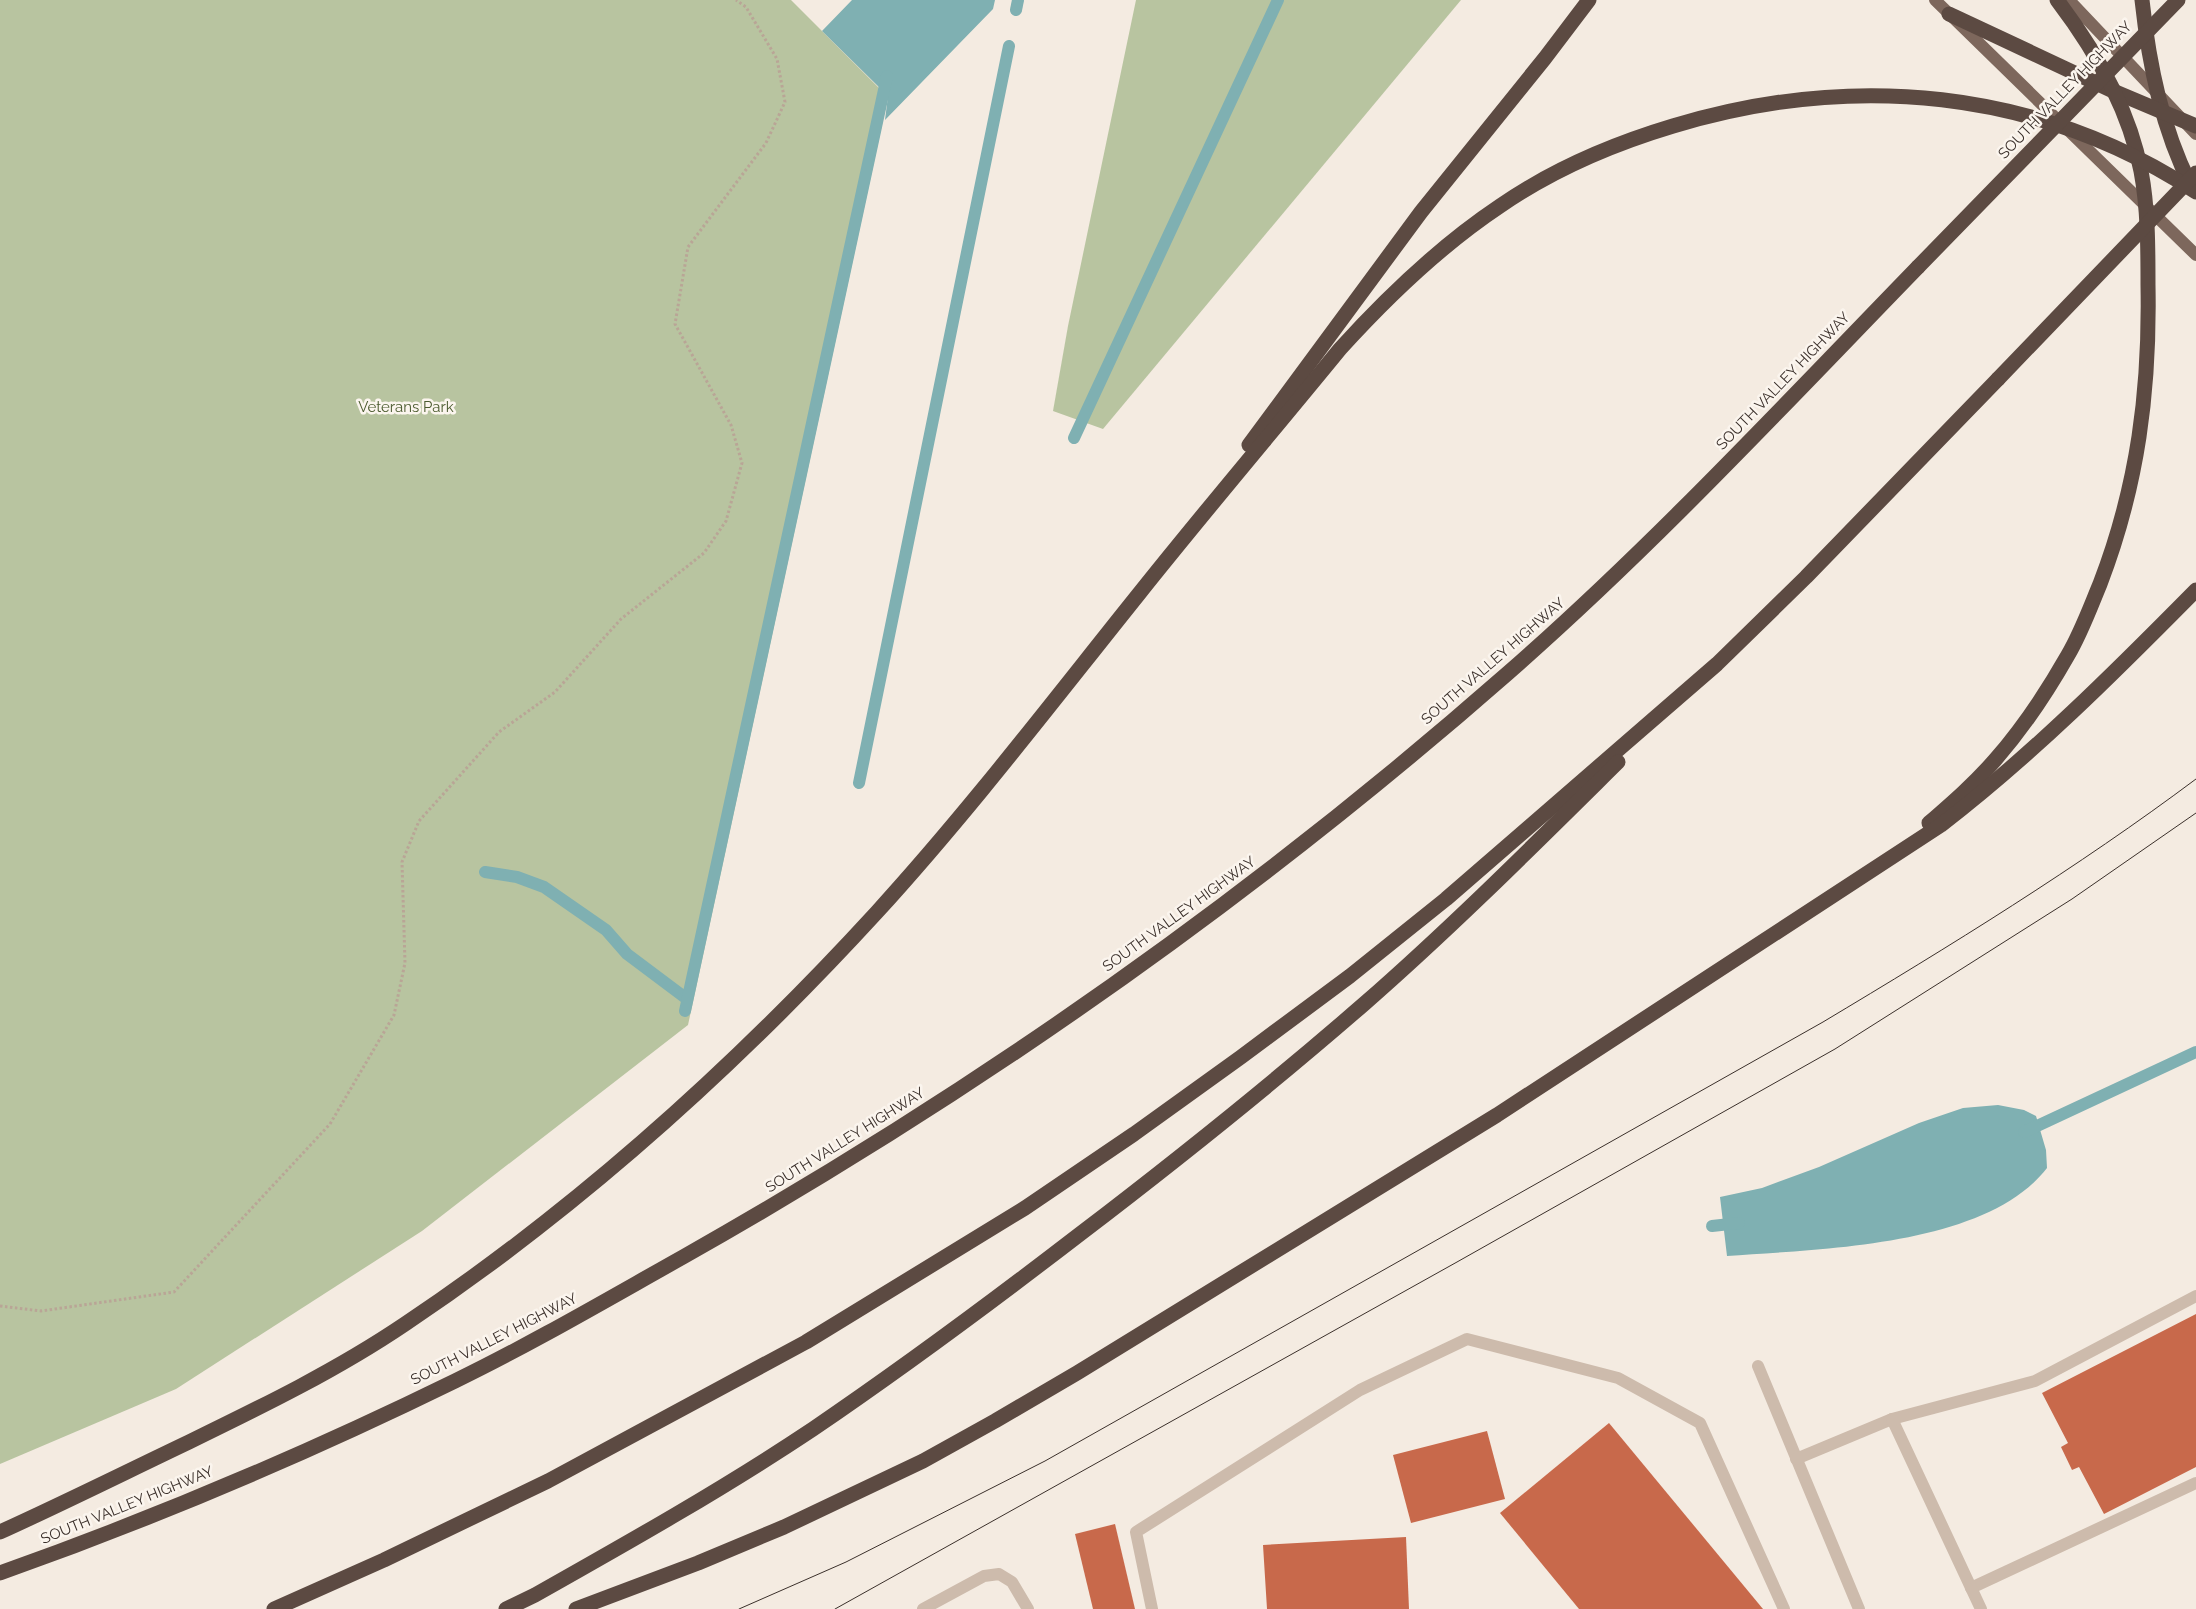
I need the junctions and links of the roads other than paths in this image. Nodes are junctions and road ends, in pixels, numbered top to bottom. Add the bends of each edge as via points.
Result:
1 (1589, 0) edge
2 (1935, 0) edge
3 (2057, 0) edge
4 (2069, 0) edge
5 (2142, 0) edge
6 (2178, 0) edge
7 (1949, 14) junction
8 (2113, 91) junction
9 (2156, 92) junction
10 (2162, 112) junction
11 (2190, 124) edge
12 (2067, 129) junction
13 (2196, 134) edge
14 (2137, 158) junction
15 (2196, 173) edge
16 (2195, 193) edge
17 (2145, 205) junction
18 (2196, 255) edge
19 (1158, 569) junction
20 (2196, 590) edge
21 (1717, 664) junction
22 (1853, 882) junction
23 (2196, 1296) edge
24 (1758, 1366) dead end
25 (1892, 1419) junction
26 (1796, 1459) junction
27 (2196, 1483) edge
28 (0, 1532) edge
29 (0, 1573) edge
30 (1971, 1588) junction
31 (274, 1609) edge
32 (506, 1609) edge
33 (576, 1609) edge
34 (923, 1609) edge
35 (1028, 1609) edge
36 (1152, 1609) edge
37 (1784, 1609) edge
38 (1859, 1609) edge
39 (1981, 1609) edge

1 - 19 highway via 1403,236
2 - 7 main road
3 - 8 highway via 2094,55
4 - 9 main road
5 - 9 highway
6 - 29 highway, SOUTH VALLEY HIGHWAY, bridge via 1688,504 1596,594 1508,673 1303,843 1203,919 989,1070 867,1149 586,1312 459,1379 332,1439 200,1495
7 - 8 highway
7 - 12 main road
8 - 10 highway
8 - 14 highway via 2130,131
9 - 10 highway
9 - 11 main road
10 - 11 highway
10 - 16 highway
11 - 13 main road
12 - 14 highway
12 - 17 main road
12 - 19 highway via 1998,109 1930,98 1834,96 1786,100 1697,119 1651,133 1572,165 1502,204 1436,253 1405,281 1340,349
14 - 16 highway
14 - 17 highway
15 - 21 highway, bridge via 1806,577
17 - 18 main road
17 - 22 highway via 2149,314 2141,435 2122,518 2089,613 2045,694 1994,761 1927,825
19 - 28 highway via 880,908 744,1049 622,1162 448,1295 336,1367 258,1409
20 - 22 highway via 1982,794 1941,825
21 - 31 highway via 1446,899 1350,976 1241,1057 1025,1208 806,1342 654,1425 548,1481
21 - 32 highway via 1439,936 1358,1009 1176,1160 910,1361 810,1430 714,1492
22 - 33 highway via 1497,1114 995,1421 923,1461 784,1527
23 - 25 lane via 2034,1382
24 - 26 lane
25 - 26 lane
25 - 30 lane
26 - 38 lane
27 - 30 lane
30 - 39 lane
34 - 35 lane via 984,1576 999,1574 1012,1582
36 - 37 lane via 1136,1532 1360,1390 1467,1339 1618,1378 1700,1422

